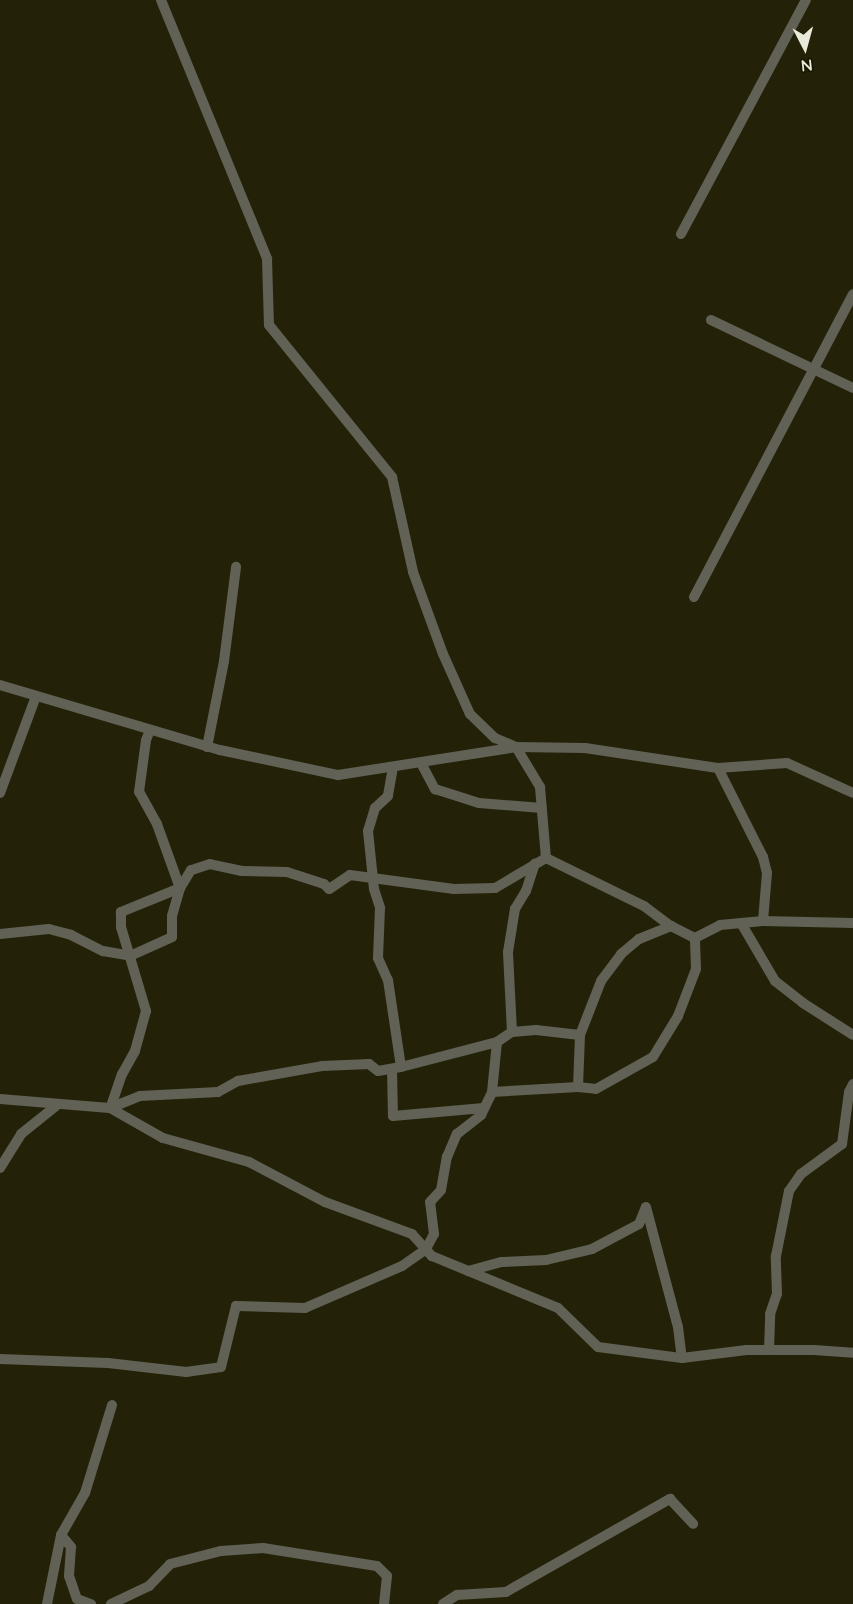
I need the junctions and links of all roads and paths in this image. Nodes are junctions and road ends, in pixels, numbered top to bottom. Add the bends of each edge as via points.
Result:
1 (161, 0) edge
2 (806, 0) edge
3 (681, 234) dead end
4 (853, 294) edge
5 (711, 321) dead end
6 (814, 369) junction
7 (853, 388) edge
8 (236, 567) dead end
9 (694, 597) dead end
10 (0, 685) edge
11 (36, 696) junction
12 (150, 730) junction
13 (207, 747) junction
14 (516, 747) junction
15 (421, 763) junction
16 (393, 767) junction
17 (718, 768) junction
18 (0, 793) edge
19 (853, 793) edge
20 (542, 808) junction
21 (546, 858) junction
22 (535, 863) junction
23 (373, 879) junction
24 (180, 888) junction
25 (763, 921) junction
26 (741, 923) junction
27 (853, 923) edge
28 (671, 926) junction
29 (0, 934) edge
30 (695, 938) junction
31 (130, 956) junction
32 (512, 1032) junction
33 (580, 1035) junction
34 (853, 1035) edge
35 (496, 1042) junction
36 (397, 1068) junction
37 (853, 1084) edge
38 (578, 1087) junction
39 (492, 1092) junction
40 (0, 1099) edge
41 (56, 1106) junction
42 (110, 1108) junction
43 (484, 1108) junction
44 (848, 1145) edge
45 (0, 1168) edge
46 (426, 1249) junction
47 (468, 1271) junction
48 (770, 1350) junction
49 (853, 1353) edge
50 (682, 1358) junction
51 (0, 1359) edge
52 (112, 1405) dead end
53 (693, 1524) dead end
54 (61, 1534) junction
55 (47, 1604) edge
56 (91, 1604) edge
57 (111, 1604) edge
58 (384, 1604) edge
59 (443, 1604) edge

1 - 14 street via 267,259 269,325 392,477 413,572 470,714 495,738
2 - 3 street
4 - 6 street
5 - 6 street
6 - 7 street
6 - 9 street
8 - 13 street via 224,661
10 - 11 street
11 - 12 street
11 - 18 street
12 - 13 street
12 - 24 street via 139,792 157,824
13 - 16 street via 338,775
14 - 15 street
14 - 17 street via 585,748
14 - 20 street via 540,787
15 - 16 street
15 - 20 street via 435,789 479,803
16 - 23 street via 388,796 375,808 368,831
17 - 19 street via 787,763
17 - 25 street via 763,857 767,873
20 - 21 street
21 - 22 street
21 - 28 street via 644,906
22 - 23 street via 495,888 454,889
22 - 32 street via 515,909 508,952
23 - 24 street via 350,875 329,889 287,872 242,871 210,864 191,870
23 - 36 street via 380,908 378,958 388,980
24 - 31 street via 172,915 172,937
24 - 31 street via 121,912 121,927
25 - 26 street
25 - 27 street
26 - 30 street via 720,925
26 - 34 street via 775,981
28 - 30 street
28 - 33 street via 639,939 621,954 602,981
29 - 31 street via 50,929 103,951
30 - 38 street via 696,969 678,1016 653,1057 596,1089
31 - 42 street via 146,1011 135,1051
32 - 33 street via 536,1030
32 - 35 street
33 - 38 street
35 - 36 street
35 - 39 street
36 - 42 street via 378,1071 369,1064 322,1066 238,1081 218,1092 140,1096
36 - 43 street via 393,1116
37 - 44 street via 849,1092
38 - 39 street
39 - 43 street
40 - 41 street
41 - 42 street
41 - 45 street via 21,1134
42 - 46 street via 163,1138 249,1162 325,1202 411,1233
43 - 46 street via 457,1134 447,1157 441,1190 430,1202 434,1234
44 - 48 street via 801,1174 789,1191 776,1256 777,1294 770,1314
46 - 47 street via 432,1256
46 - 51 street via 402,1266 305,1308 236,1306 221,1367 186,1372 108,1363
47 - 50 street via 558,1308 598,1347
47 - 50 street via 592,1249 639,1224 646,1207 678,1327
48 - 49 street
48 - 50 street
52 - 54 street via 85,1492
53 - 59 street via 670,1499 506,1592 457,1595
54 - 55 street
54 - 56 street via 71,1547 69,1576 77,1599
57 - 58 street via 149,1586 171,1564 221,1551 263,1548 377,1566 387,1576

